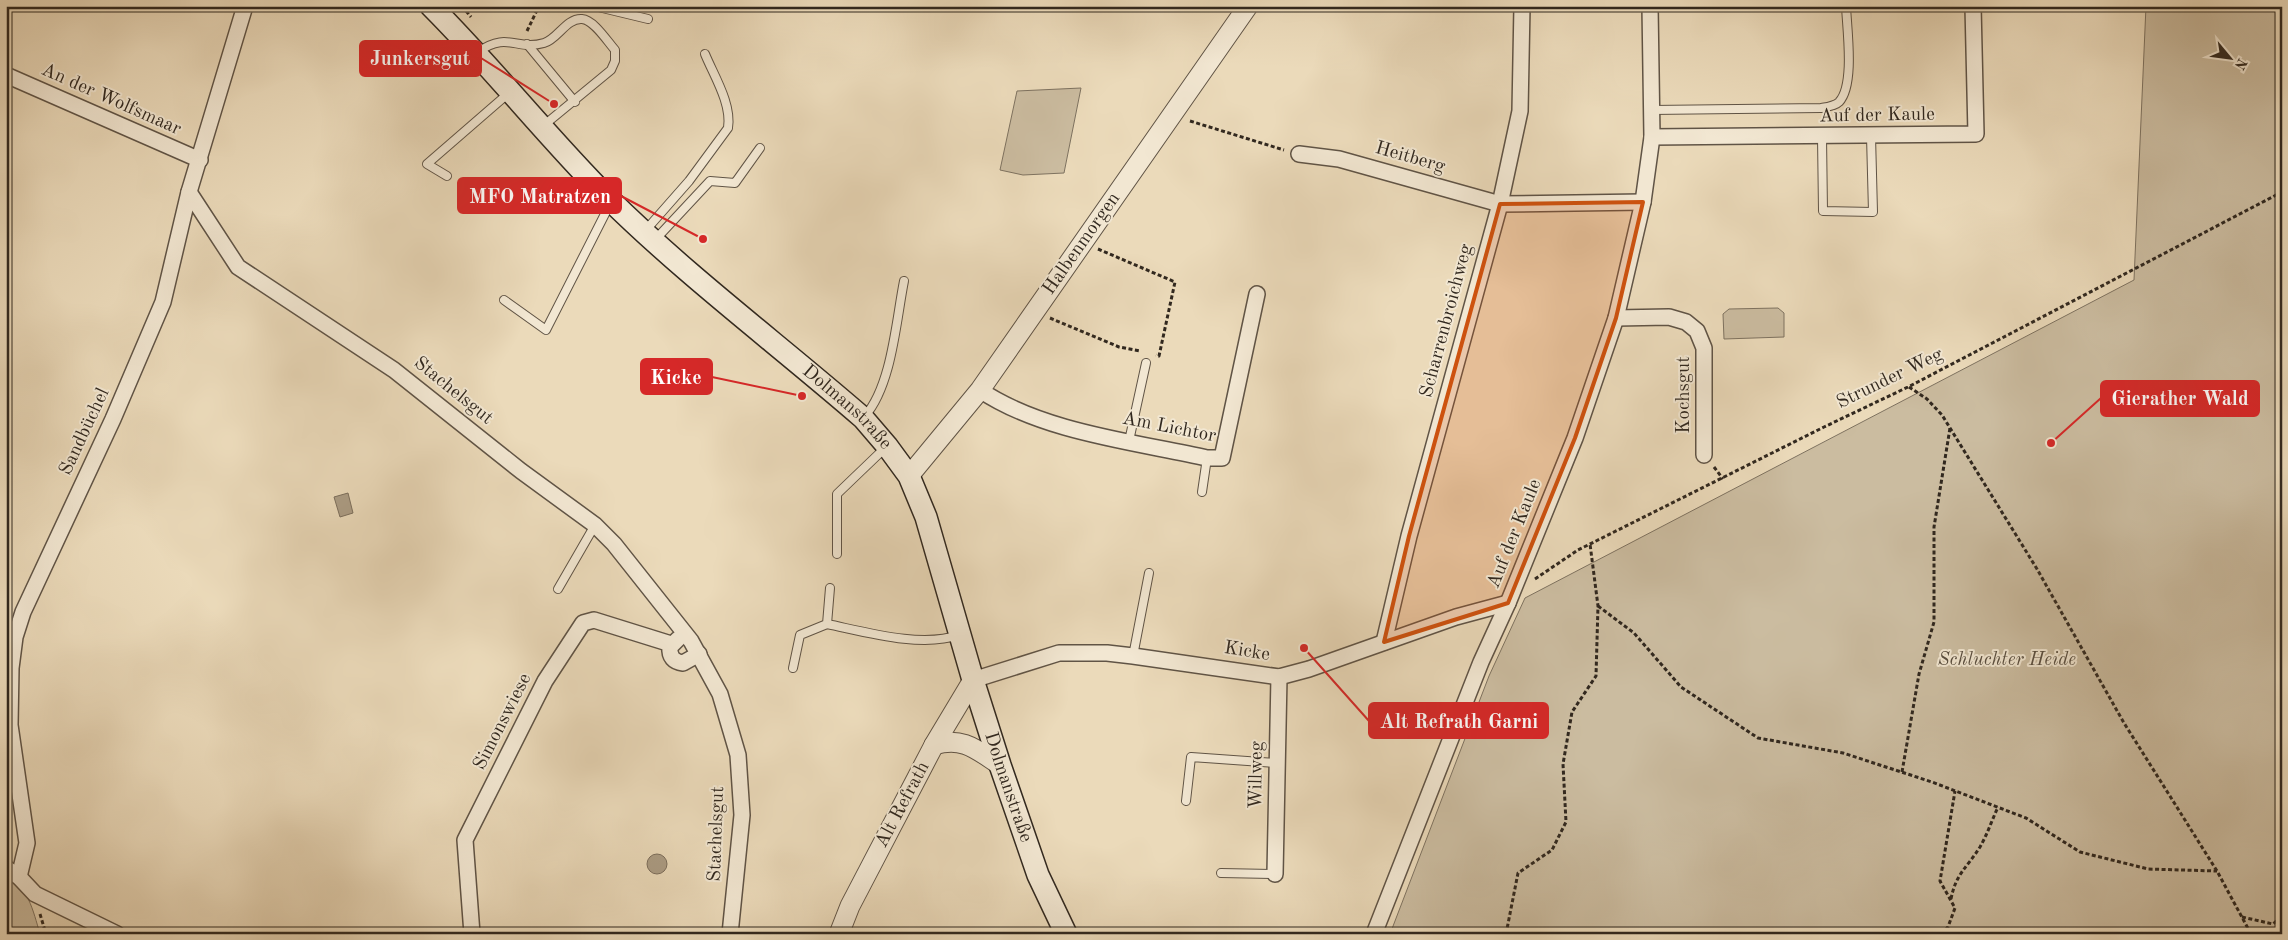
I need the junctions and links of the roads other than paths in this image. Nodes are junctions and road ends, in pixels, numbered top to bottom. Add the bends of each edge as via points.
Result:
1 (245, 6) edge
2 (431, 6) edge
3 (594, 6) edge
4 (1248, 6) edge
5 (1522, 6) edge
6 (1650, 6) edge
7 (1846, 6) edge
8 (1972, 6) edge
9 (648, 19) dead end
10 (524, 44) junction
11 (478, 53) junction
12 (704, 54) dead end
13 (6, 75) edge
14 (511, 91) junction
15 (575, 102) junction
16 (1651, 110) junction
17 (543, 126) junction
18 (1822, 136) junction
19 (1871, 136) junction
20 (1652, 137) junction
21 (760, 148) dead end
22 (1299, 154) road end
23 (200, 160) junction
24 (448, 176) dead end
25 (189, 192) junction
26 (612, 201) junction
27 (1643, 202) junction
28 (1500, 204) junction
29 (649, 236) junction
30 (904, 281) dead end
31 (1256, 294) dead end
32 (504, 300) dead end
33 (1616, 318) junction
34 (1146, 362) dead end
35 (980, 390) junction
36 (863, 418) junction
37 (1129, 441) junction
38 (888, 446) junction
39 (1704, 455) dead end
40 (1207, 458) junction
41 (908, 476) junction
42 (1202, 492) dead end
43 (595, 525) junction
44 (837, 554) dead end
45 (1149, 573) dead end
46 (830, 588) dead end
47 (558, 589) dead end
48 (1510, 598) junction
49 (827, 624) junction
50 (685, 634) junction
51 (961, 635) junction
52 (1384, 642) junction
53 (671, 644) junction
54 (700, 654) junction
55 (1133, 656) junction
56 (794, 668) dead end
57 (1279, 677) junction
58 (973, 680) junction
59 (934, 745) junction
60 (1277, 764) junction
61 (1000, 765) junction
62 (1186, 801) dead end
63 (6, 868) edge
64 (1221, 873) dead end
65 (1274, 874) joint
66 (19, 877) junction
67 (116, 934) edge
68 (472, 934) edge
69 (730, 934) edge
70 (839, 934) edge
71 (1066, 934) edge
72 (1374, 934) edge

1 - 23 street, Sandbüchel
2 - 11 main road, Dolmanstraße
3 - 9 lane
4 - 35 street, Halbenmorgen
5 - 28 street, Scharrenbroichweg via 1520,111
6 - 16 street, Auf der Kaule
7 - 16 lane via 1848,79 1844,95 1837,104 1821,108
8 - 19 street, Auf der Kaule via 1976,134
10 - 11 lane via 492,42
10 - 15 lane
10 - 15 lane via 546,42 574,19 584,19 615,50 611,70
11 - 14 main road, Dolmanstraße
12 - 29 lane via 727,108 728,128
13 - 23 street, An der Wolfsmaar
14 - 17 main road, Dolmanstraße
14 - 24 lane via 427,164
15 - 17 lane
16 - 20 street, Auf der Kaule
17 - 26 main road, Dolmanstraße
18 - 19 street, Auf der Kaule
18 - 19 lane via 1823,211 1873,212
18 - 20 street, Auf der Kaule
20 - 27 street, Auf der Kaule
21 - 29 lane via 735,183 710,181
22 - 28 street, Heitberg via 1340,160
23 - 25 street, Sandbüchel
25 - 43 street, Stachelsgut via 238,267 394,370
25 - 66 street, Sandbüchel via 163,302 114,420 23,612 15,637 10,725 27,843
26 - 29 main road, Dolmanstraße
26 - 32 lane via 546,330
27 - 28 street, Heitberg
27 - 33 street, Auf der Kaule
28 - 52 street, Scharrenbroichweg via 1409,536
29 - 36 main road, Dolmanstraße
30 - 36 lane via 888,367 875,405
31 - 40 street, Am Lichtor via 1222,458
33 - 39 street, Kochsgut via 1669,317 1686,322 1697,331 1704,348
33 - 48 street, Auf der Kaule via 1575,438
34 - 37 lane
35 - 37 street, Am Lichtor via 1053,424
35 - 41 street, Halbenmorgen
36 - 38 main road, Dolmanstraße
37 - 40 street, Am Lichtor
38 - 41 main road, Dolmanstraße
38 - 44 lane via 837,494
40 - 42 lane
41 - 51 main road, Dolmanstraße via 926,517
43 - 47 lane
43 - 50 street, Stachelsgut via 614,544
45 - 55 lane
46 - 49 lane
48 - 52 street, Kicke
48 - 72 street, Auf der Kaule via 1481,662
49 - 51 lane via 879,635 943,641
49 - 56 lane via 800,635
50 - 53 street
50 - 54 street, Stachelsgut
51 - 58 main road, Dolmanstraße
52 - 57 street, Kicke via 1309,670
53 - 54 street via 671,656 678,662 687,662
53 - 68 street, Simonswiese via 594,620 584,623 545,681 465,840
54 - 69 street, Stachelsgut via 720,694 738,755 742,815
55 - 57 street, Kicke
55 - 58 street, Kicke via 1059,653
57 - 60 street, Willweg
58 - 59 street, Alt Refrath
58 - 61 main road, Dolmanstraße
59 - 61 street via 948,741 968,744
59 - 70 street, Alt Refrath via 850,906
60 - 62 lane via 1191,757
60 - 65 street, Willweg
61 - 71 main road, Dolmanstraße via 1038,875
63 - 66 street
64 - 65 lane
66 - 67 street via 35,894

